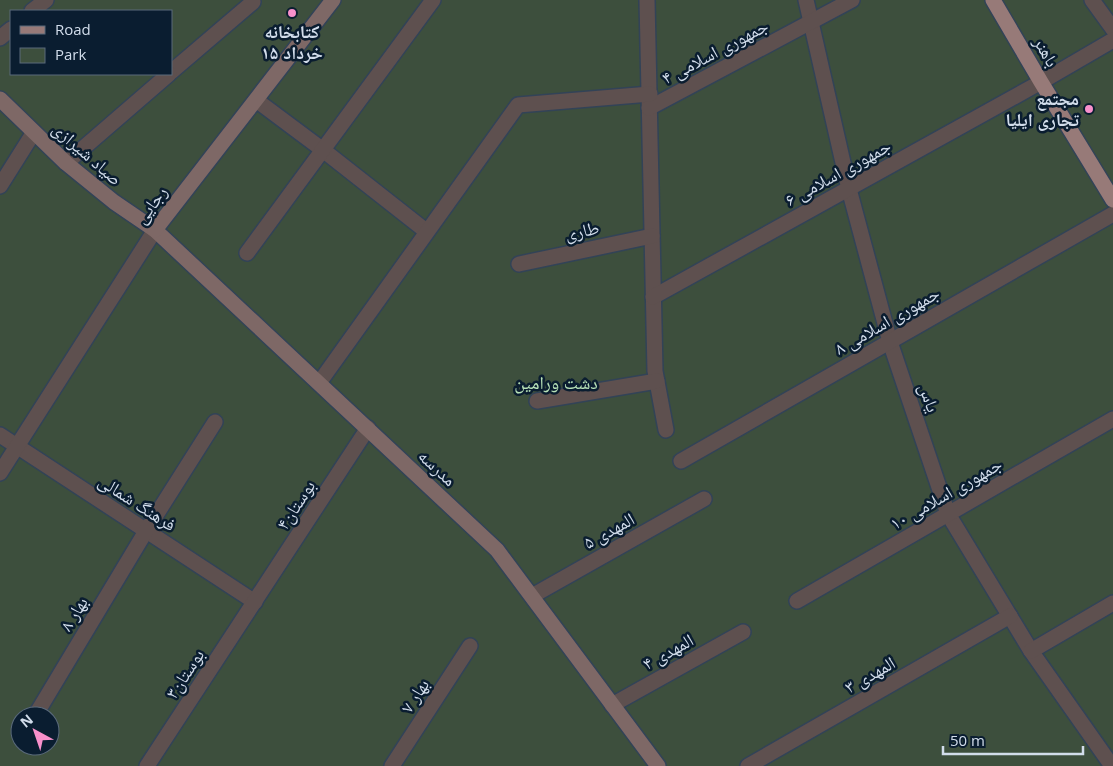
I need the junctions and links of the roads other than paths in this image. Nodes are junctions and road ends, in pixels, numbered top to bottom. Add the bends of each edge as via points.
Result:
1 (46, 0) edge
2 (333, 0) edge
3 (433, 0) edge
4 (647, 0) edge
5 (806, 0) edge
6 (852, 0) edge
7 (994, 0) edge
8 (1092, 0) edge
9 (253, 2) dead end
10 (33, 10) edge
11 (811, 22) junction
12 (1113, 29) edge
13 (10, 30) edge
14 (0, 38) edge
15 (1113, 40) edge
16 (172, 71) edge
17 (168, 75) edge
18 (1041, 82) junction
19 (0, 99) edge
20 (256, 100) junction
21 (650, 101) junction
22 (34, 132) junction
23 (323, 150) junction
24 (66, 163) junction
25 (0, 186) edge
26 (849, 189) junction
27 (1113, 200) edge
28 (1113, 214) edge
29 (155, 230) junction
30 (426, 231) junction
31 (652, 236) junction
32 (247, 253) dead end
33 (519, 264) dead end
34 (653, 297) junction
35 (890, 342) junction
36 (657, 381) junction
37 (319, 383) junction
38 (537, 401) dead end
39 (1113, 419) edge
40 (215, 422) dead end
41 (368, 428) junction
42 (666, 430) dead end
43 (0, 435) edge
44 (17, 446) junction
45 (681, 461) dead end
46 (0, 473) edge
47 (704, 499) dead end
48 (948, 514) junction
49 (146, 532) junction
50 (532, 596) junction
51 (797, 601) dead end
52 (255, 602) junction
53 (1113, 604) edge
54 (1010, 616) junction
55 (742, 632) dead end
56 (470, 646) dead end
57 (1031, 651) junction
58 (612, 705) junction
59 (41, 706) edge
60 (147, 766) edge
61 (392, 766) edge
62 (658, 766) edge
63 (748, 766) edge
64 (1112, 766) edge

1 - 10 street
2 - 20 street, رجایی
3 - 23 street
4 - 21 street
5 - 11 street, یاس
6 - 11 street, جمهوری اسلامی ۴
7 - 18 main road, باهنر
8 - 12 street
9 - 16 street
11 - 21 street, جمهوری اسلامی ۴
11 - 26 street, یاس
13 - 14 street
15 - 18 street, جمهوری اسلامی ۶
17 - 24 street
18 - 26 street, جمهوری اسلامی ۶
18 - 27 main road, باهنر
19 - 22 street, صیاد شیرازی
20 - 23 street
20 - 29 street, رجایی
21 - 30 street via 518,105
21 - 31 street
22 - 24 street, صیاد شیرازی
22 - 25 street
23 - 30 street
23 - 32 street
24 - 29 street, صیاد شیرازی
26 - 34 street, جمهوری اسلامی ۶
26 - 35 street, یاس
28 - 35 street, جمهوری اسلامی ۸
29 - 37 street, مدرسه
29 - 44 street, رجایی
30 - 37 street
31 - 33 street, طاری
31 - 34 street
34 - 36 street
35 - 45 street, جمهوری اسلامی ۸
35 - 48 street, یاس
36 - 38 street
36 - 42 street
37 - 41 street, مدرسه
39 - 48 street, جمهوری اسلامی ۱۰
40 - 49 street
41 - 50 street, مدرسه via 497,550
41 - 52 street, بوستان۴
43 - 44 street, فرهنگ شمالی
44 - 46 street, رجایی
44 - 49 street, فرهنگ شمالی
47 - 50 street, المهدی ۵
48 - 51 street, جمهوری اسلامی ۱۰
48 - 54 street, یاس
49 - 52 street, فرهنگ شمالی
49 - 59 street, بهار ۸
50 - 58 street, مدرسه
52 - 60 street, بوستان۳
53 - 57 street
54 - 57 street, یاس
54 - 63 street, المهدی ۳
55 - 58 street, المهدی ۴
56 - 61 street, بهار ۷
57 - 64 street, یاس
58 - 62 street, مدرسه

